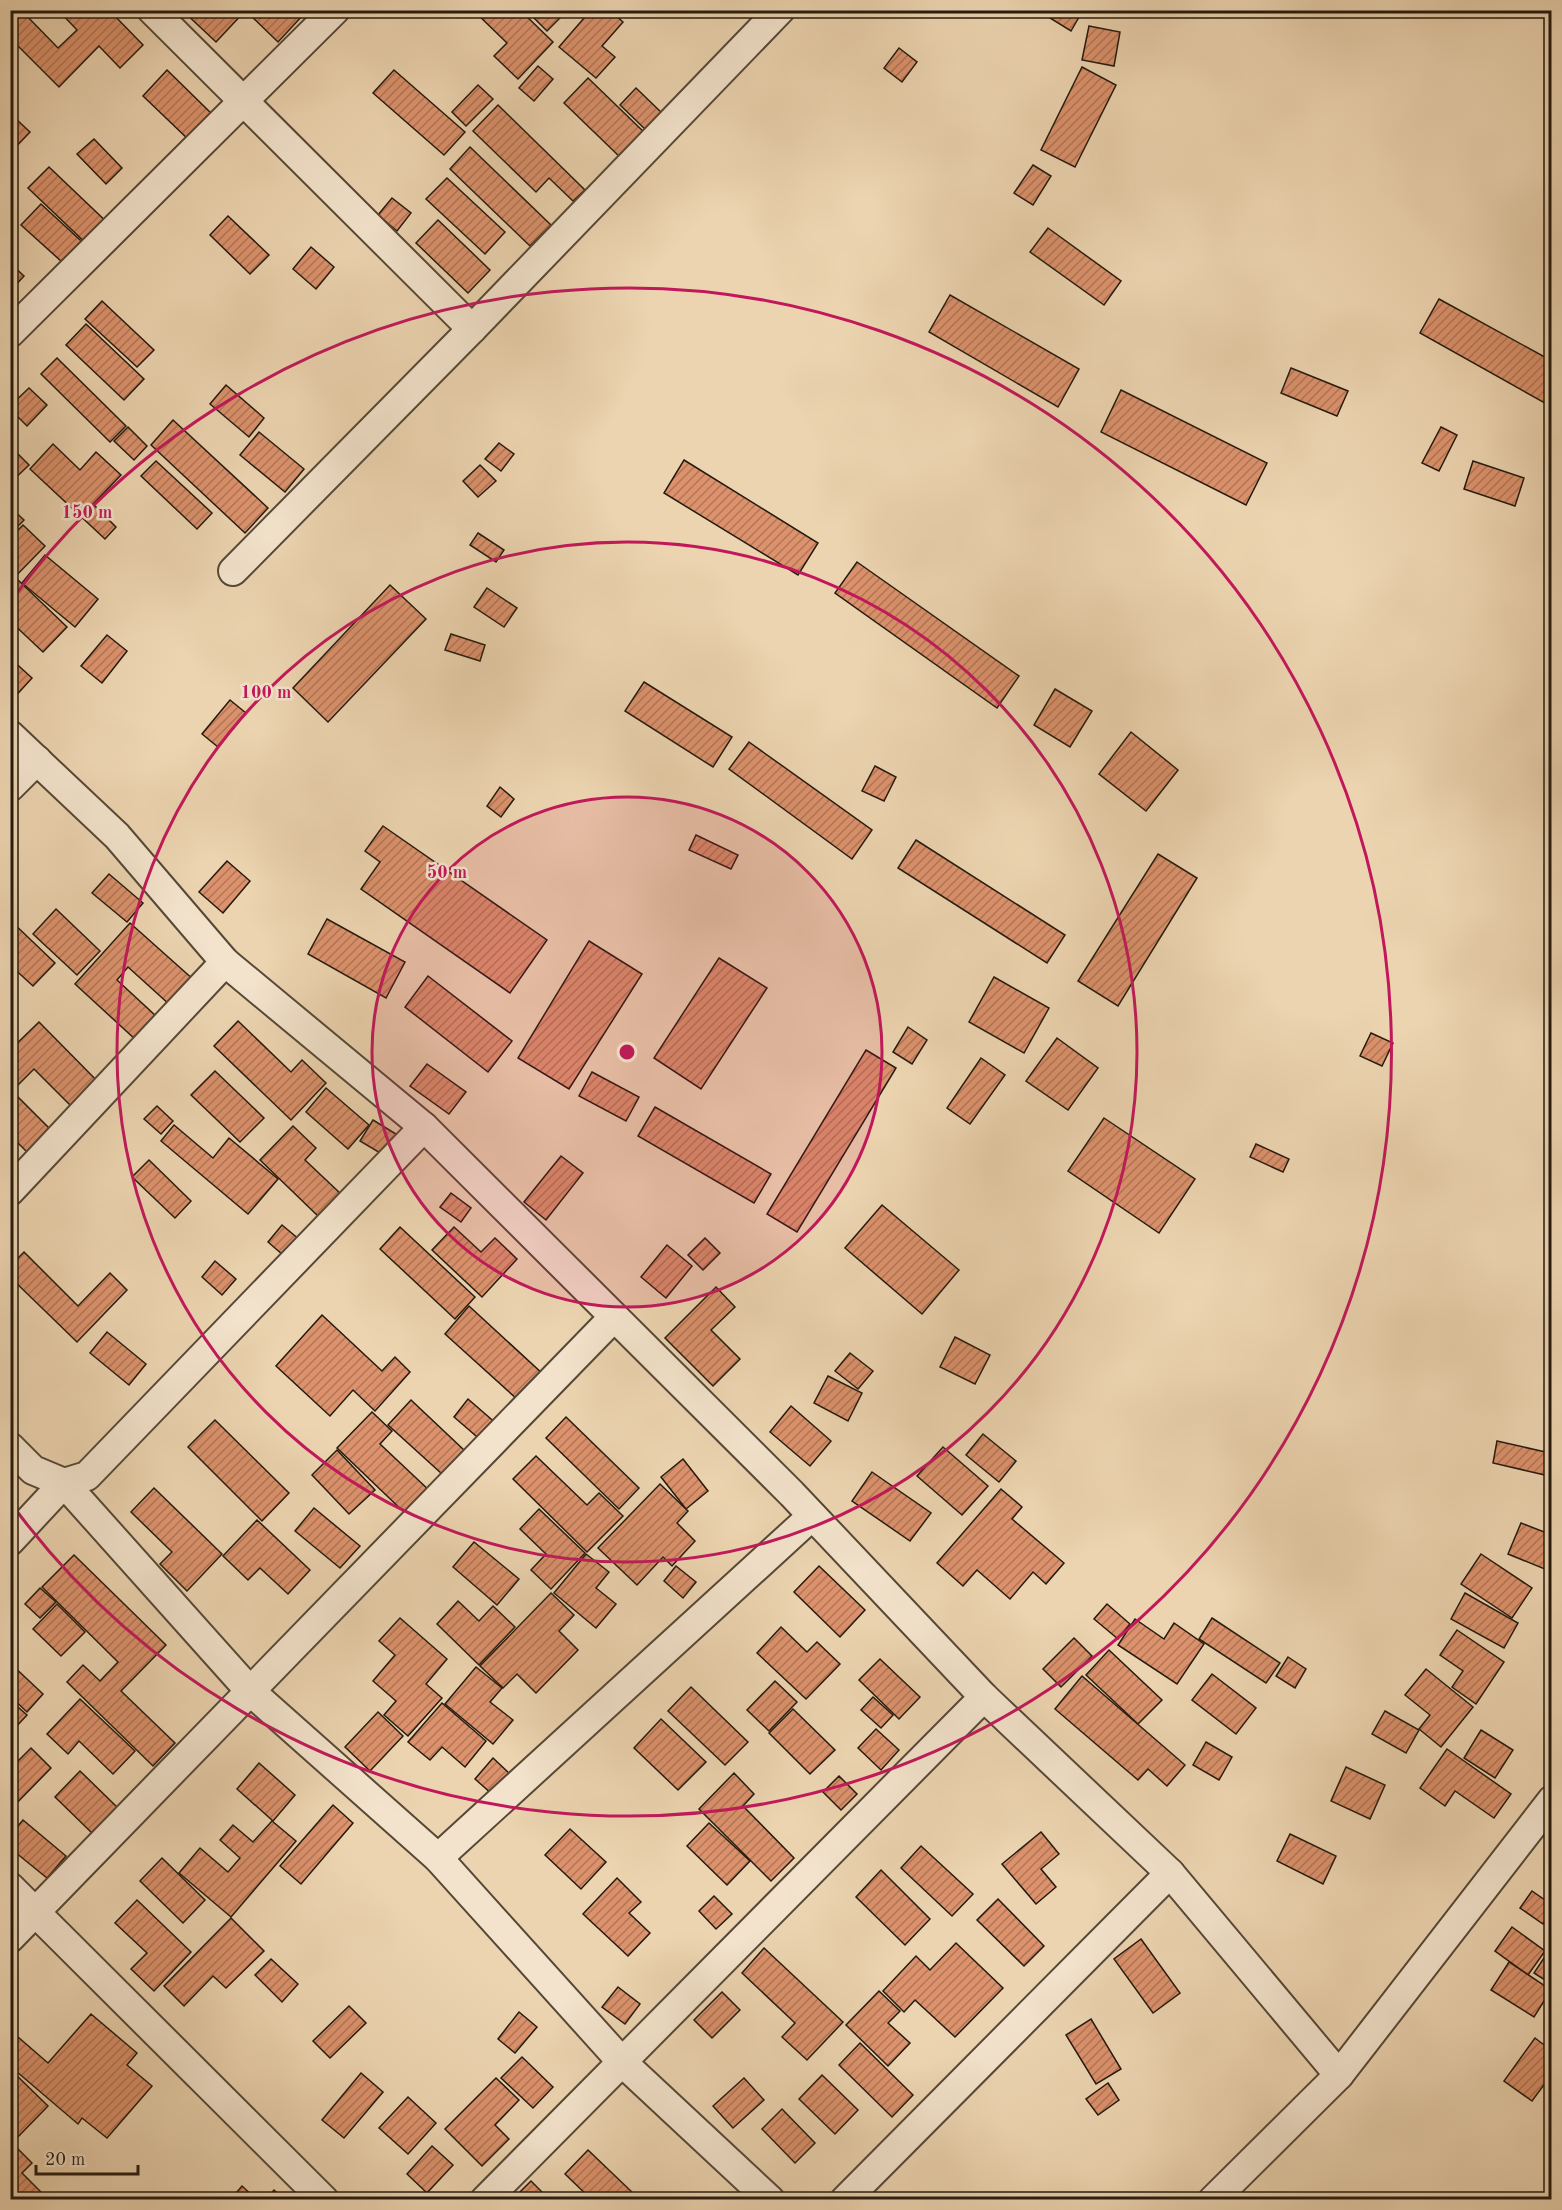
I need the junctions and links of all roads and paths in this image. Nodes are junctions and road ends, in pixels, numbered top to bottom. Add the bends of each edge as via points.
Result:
1 (152, 10) edge
2 (335, 10) edge
3 (780, 10) edge
4 (243, 102) junction
5 (472, 329) junction
6 (10, 333) edge
7 (233, 572) dead end
8 (10, 735) edge
9 (37, 760) junction
10 (10, 787) edge
11 (225, 962) junction
12 (424, 1127) junction
13 (10, 1191) edge
14 (614, 1317) junction
15 (10, 1448) edge
16 (64, 1483) junction
17 (812, 1516) junction
18 (10, 1541) edge
19 (250, 1691) junction
20 (984, 1698) junction
21 (1551, 1800) edge
22 (438, 1858) junction
23 (1170, 1873) junction
24 (10, 1887) edge
25 (37, 1911) junction
26 (10, 1938) edge
27 (622, 2062) junction
28 (1339, 2075) junction
29 (324, 2199) edge
30 (485, 2199) edge
31 (770, 2199) edge
32 (846, 2199) edge
33 (1213, 2199) edge

1 - 4 street
2 - 4 street
3 - 5 street
4 - 5 street
4 - 6 street
5 - 7 street
8 - 9 street
9 - 10 street
9 - 11 street via 117,836
11 - 12 street
11 - 13 street
12 - 14 street
12 - 16 street via 87,1476
14 - 17 street
14 - 19 street
15 - 16 street via 33,1470
16 - 18 street
16 - 19 street
17 - 20 street
17 - 22 street
19 - 22 street
19 - 25 street
20 - 23 street
20 - 27 street
21 - 28 street
22 - 27 street
23 - 28 street
23 - 32 street
24 - 25 street
25 - 26 street
25 - 29 street
27 - 30 street
27 - 31 street
28 - 33 street

